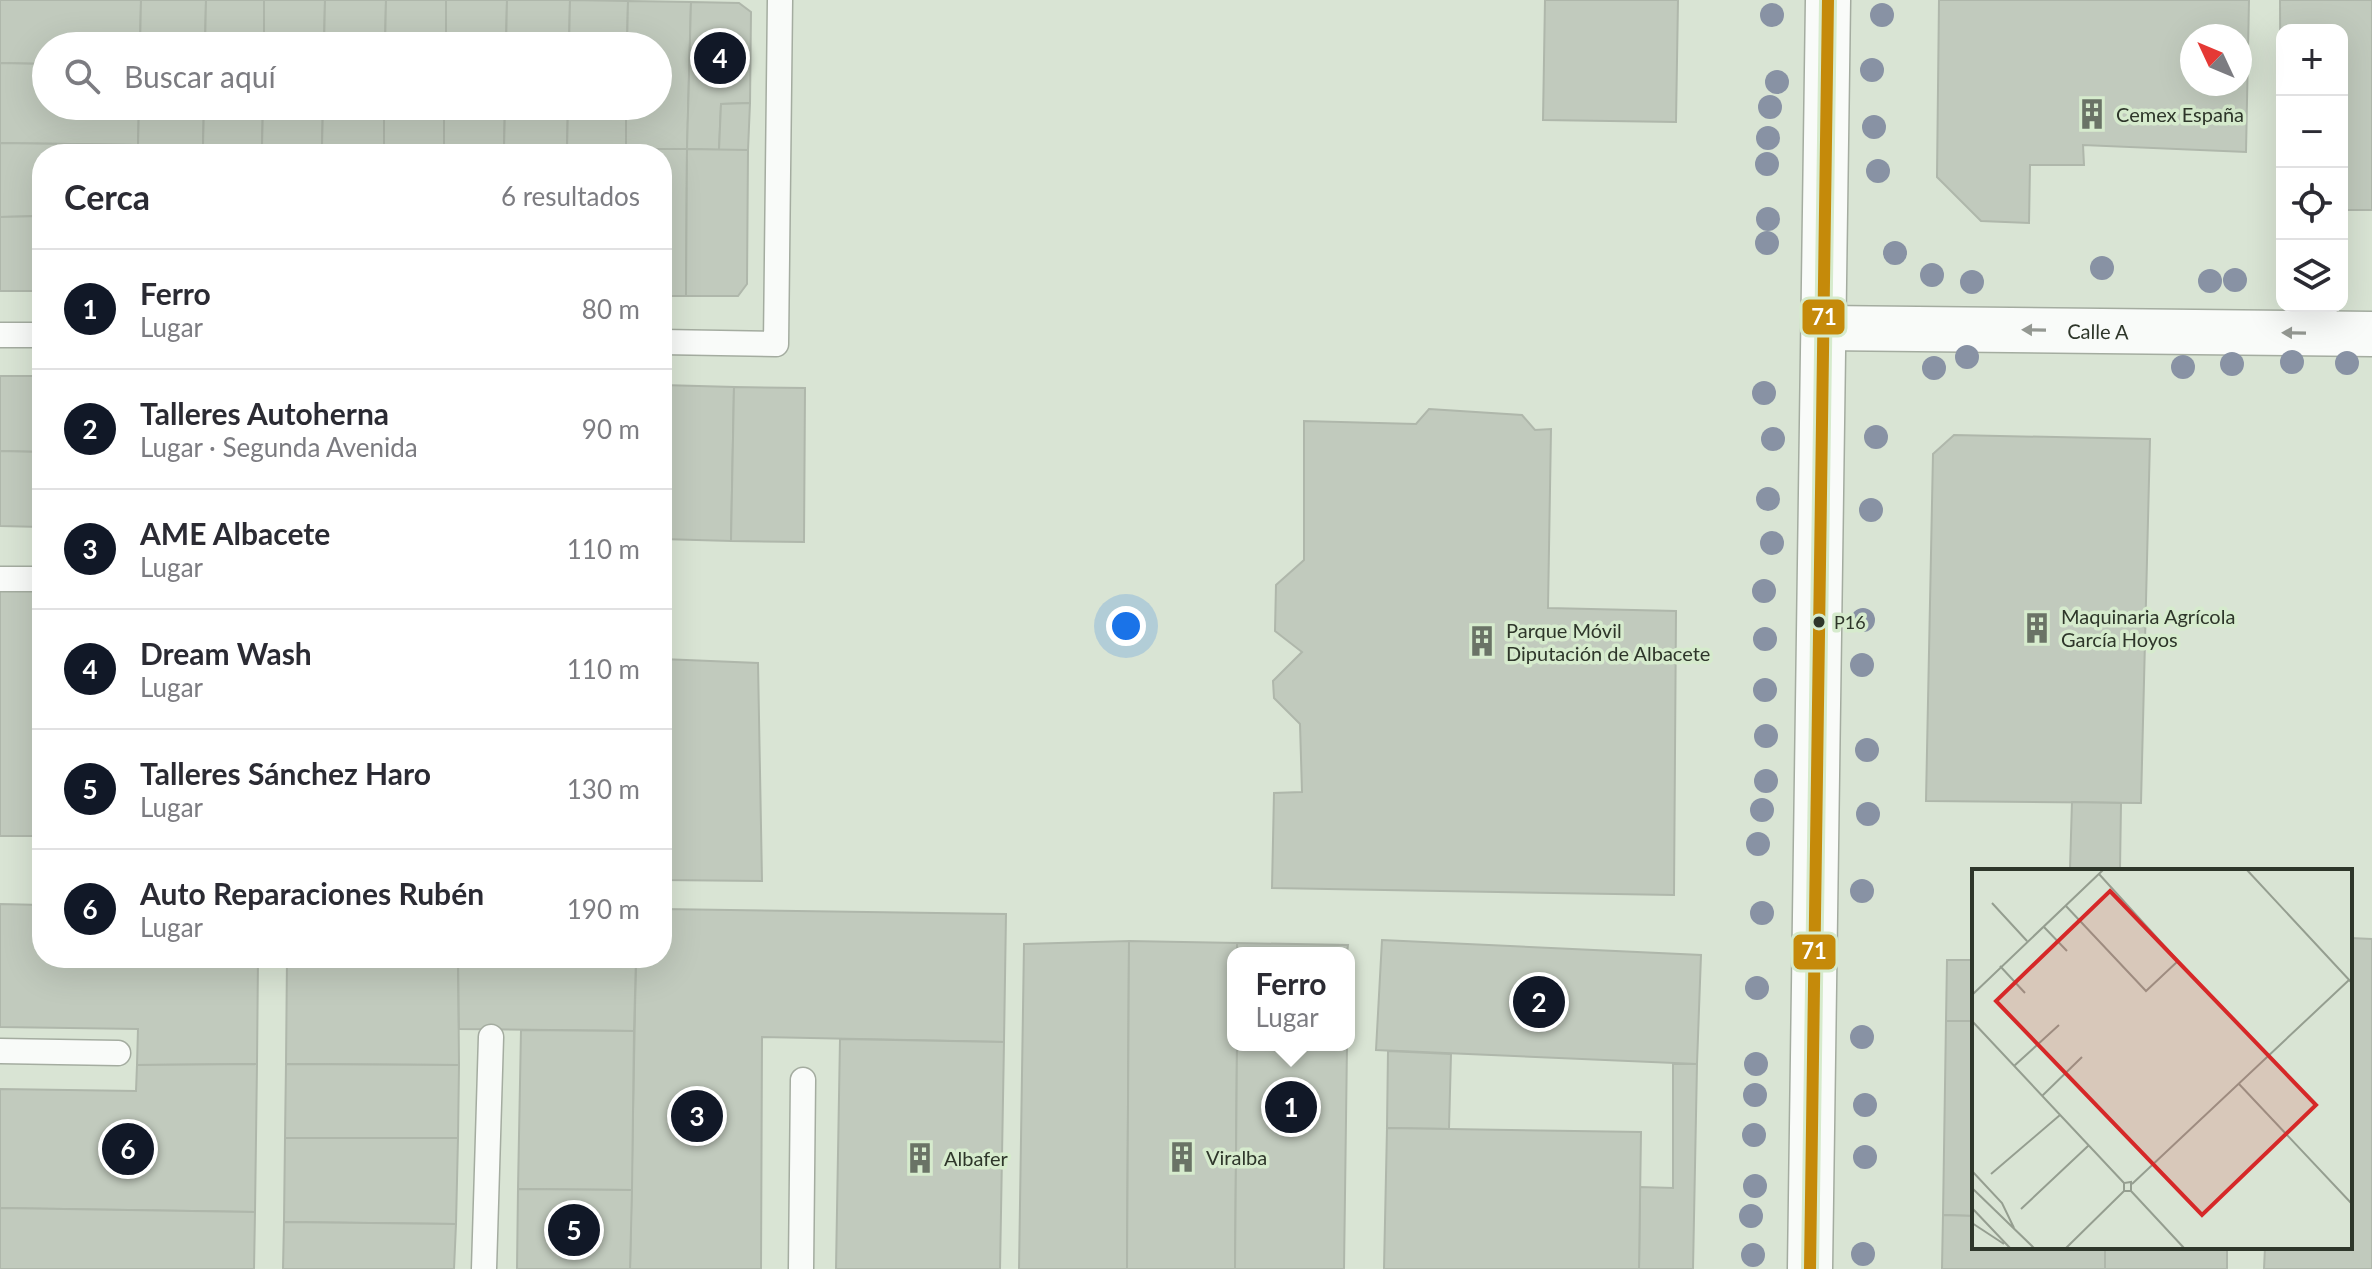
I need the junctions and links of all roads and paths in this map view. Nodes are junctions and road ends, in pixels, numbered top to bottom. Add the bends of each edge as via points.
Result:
1 (780, 0) edge
2 (1828, 0) edge
3 (1824, 328) junction
4 (2372, 334) edge
5 (0, 335) edge
6 (32, 335) edge
7 (672, 342) edge
8 (0, 579) edge
9 (32, 579) edge
10 (491, 1037) dead end
11 (0, 1051) edge
12 (118, 1053) dead end
13 (803, 1080) dead end
14 (484, 1269) edge
15 (801, 1269) edge
16 (1810, 1269) edge

1 - 7 lane via 776,344
2 - 3 street
4 -> 3 street, Calle A
3 - 16 street
5 - 6 lane
8 - 9 lane
10 - 14 lane
11 - 12 lane
13 - 15 lane

